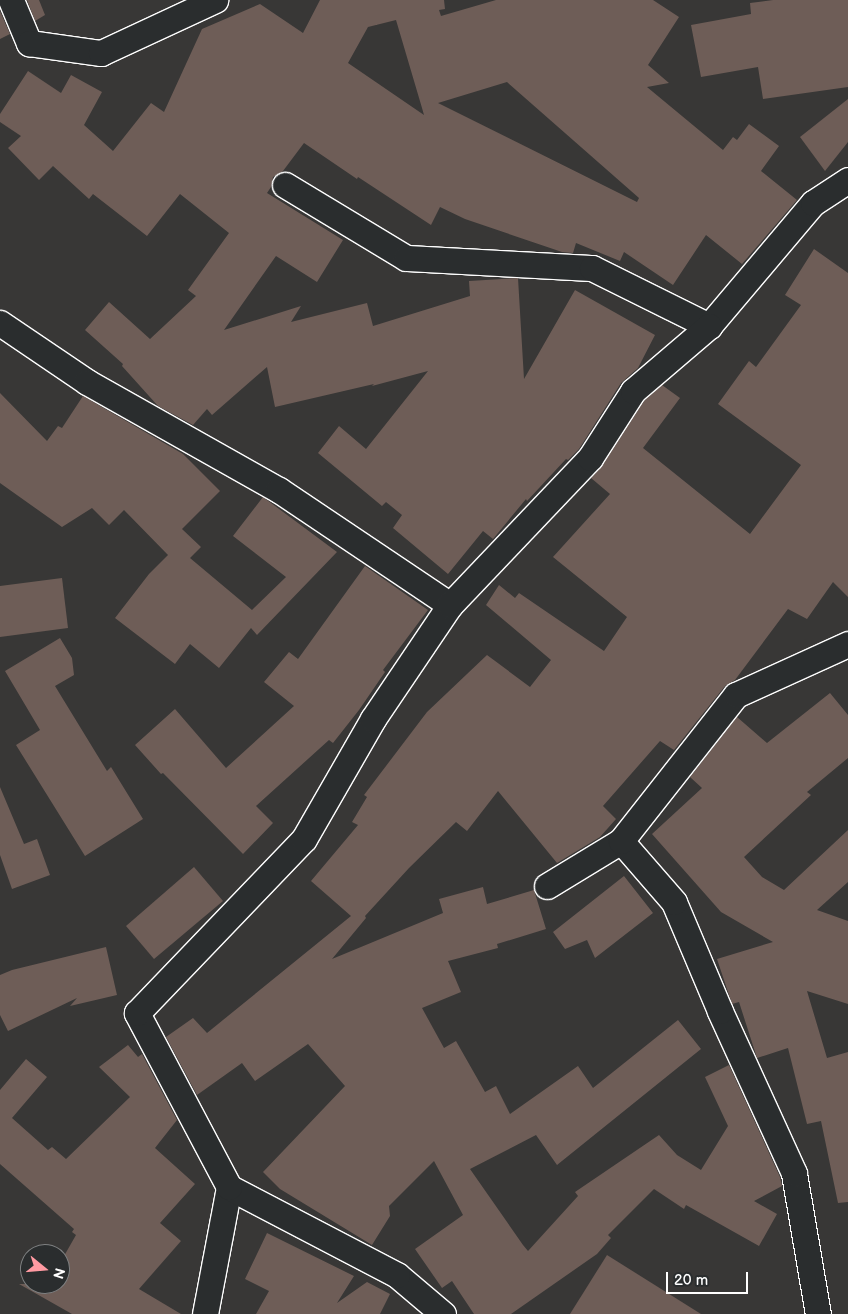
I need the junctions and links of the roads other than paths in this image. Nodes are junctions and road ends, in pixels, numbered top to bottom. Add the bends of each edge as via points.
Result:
1 (11, 0) edge
2 (215, 0) edge
3 (848, 180) edge
4 (285, 184) dead end
5 (0, 322) edge
6 (709, 326) junction
7 (450, 605) junction
8 (848, 644) edge
9 (621, 841) junction
10 (547, 886) dead end
11 (229, 1187) junction
12 (205, 1314) edge
13 (443, 1314) edge
14 (818, 1314) edge

1 - 2 street via 29,43 101,53
3 - 6 street via 813,203
4 - 6 street via 406,258 592,268
5 - 7 street via 87,382 278,490
6 - 7 street via 633,390 590,458
7 - 11 street via 373,719 304,839 137,1013
8 - 9 street via 736,695
9 - 10 street
9 - 14 street via 674,902 794,1173
11 - 12 street
11 - 13 street via 397,1275

